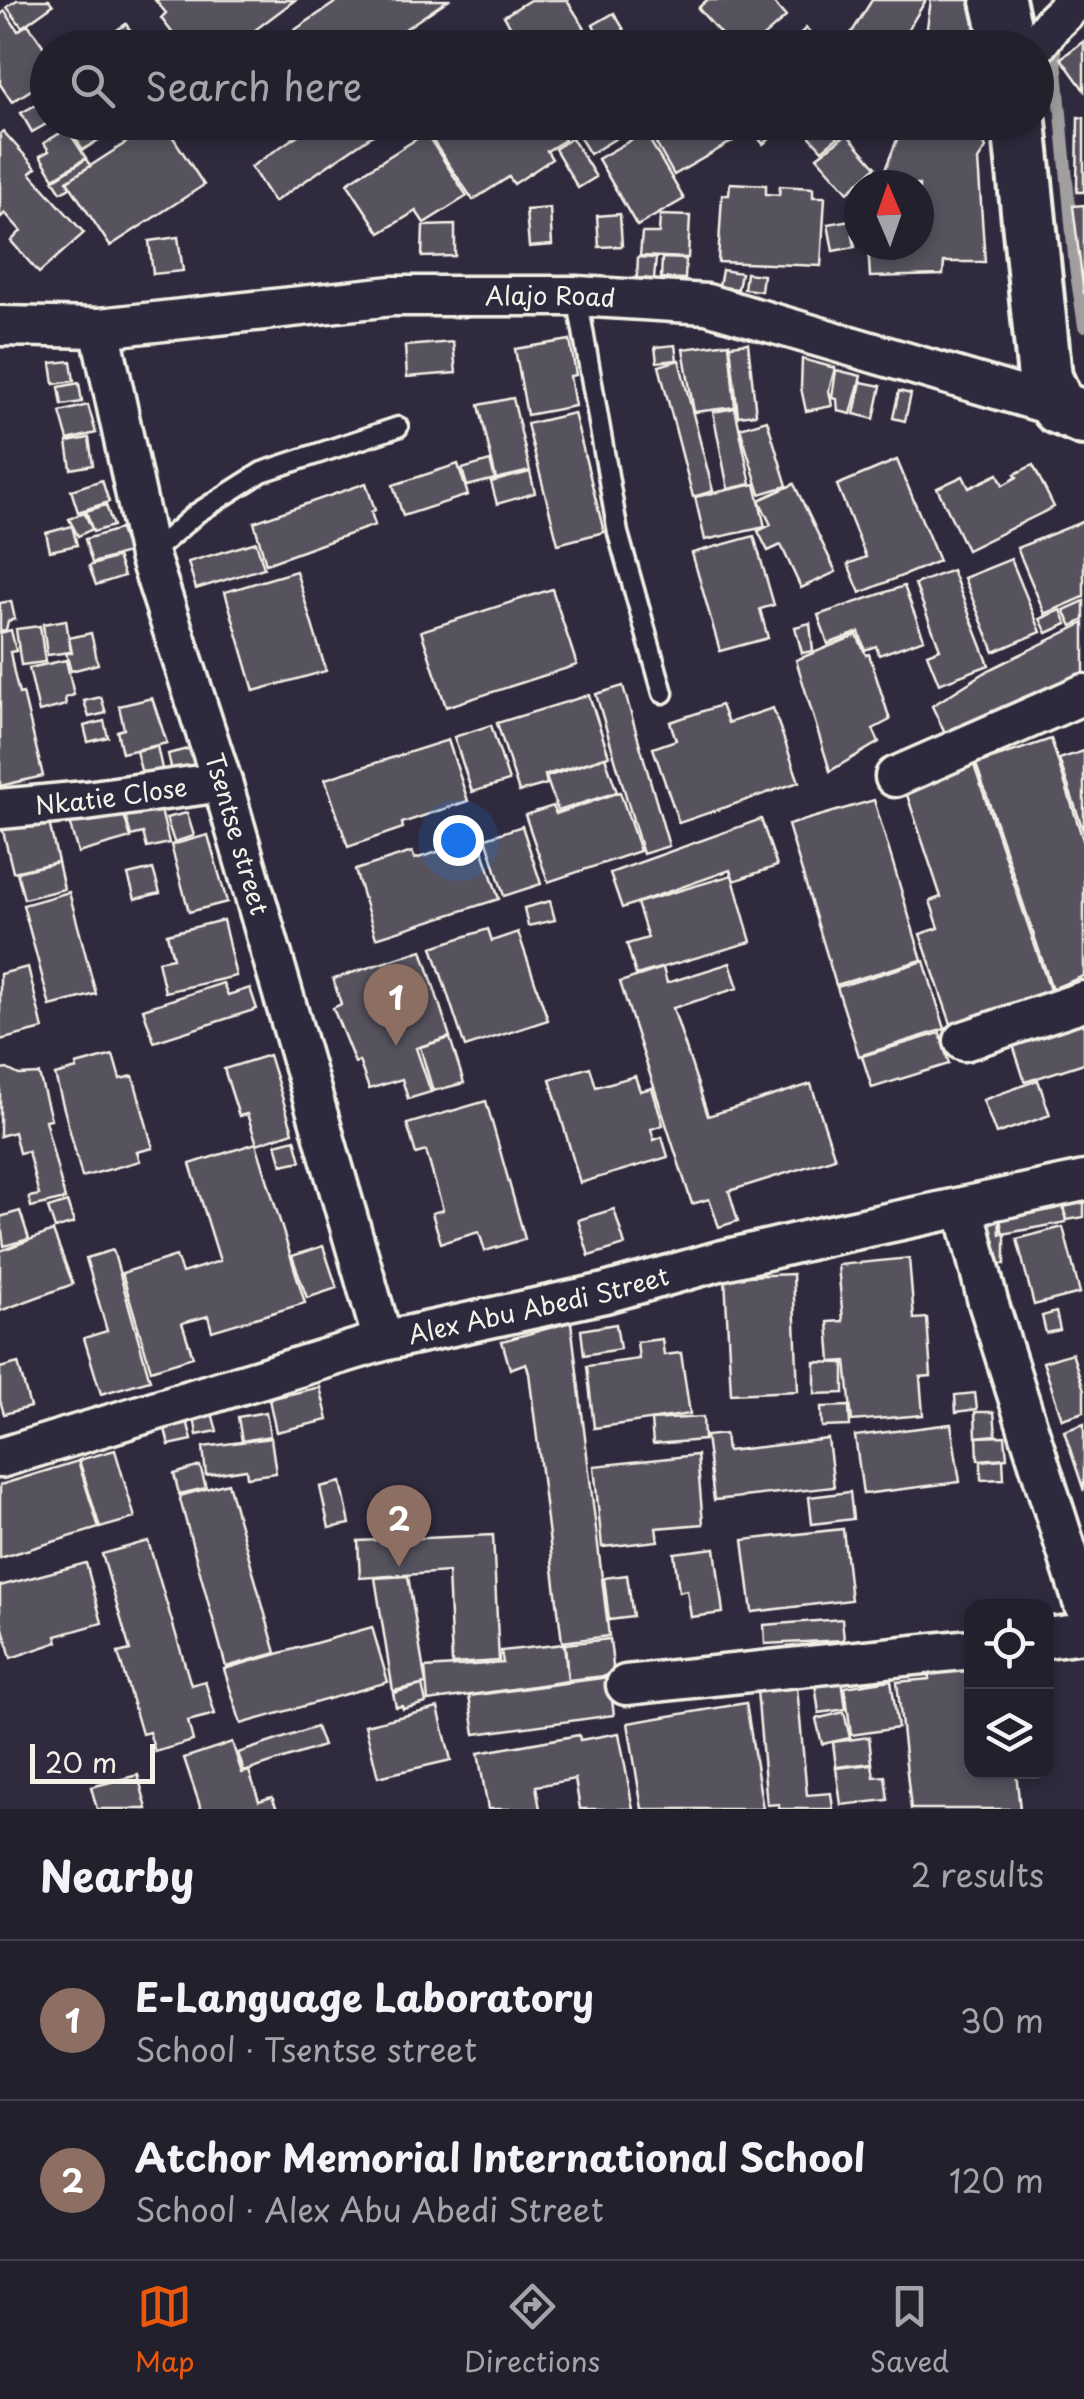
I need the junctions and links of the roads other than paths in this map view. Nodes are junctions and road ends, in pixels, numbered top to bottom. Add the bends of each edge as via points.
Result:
1 (998, 0) edge
2 (1076, 0) edge
3 (1005, 30) edge
4 (1047, 30) edge
5 (1021, 140) edge
6 (577, 296) junction
7 (0, 326) edge
8 (100, 328) junction
9 (1071, 412) edge
10 (398, 427) dead end
11 (148, 556) junction
12 (663, 693) dead end
13 (1084, 694) edge
14 (895, 777) dead end
15 (222, 782) junction
16 (0, 808) edge
17 (1084, 1001) edge
18 (964, 1041) dead end
19 (1084, 1181) edge
20 (964, 1207) junction
21 (383, 1342) junction
22 (0, 1458) edge
23 (1084, 1605) edge
24 (1084, 1633) edge
25 (1054, 1637) edge
26 (964, 1650) edge
27 (626, 1685) dead end

1 - 3 street
2 - 4 street
5 - 9 street via 1045,378
6 - 8 street, Alajo Road via 392,296
6 - 9 street, Alajo Road via 707,304
6 - 12 lane via 618,533
7 - 8 street, Alajo Road
8 - 11 street, Tsentse street
10 - 11 lane via 262,472 197,513
11 - 15 street, Tsentse street
13 - 14 street
15 - 16 street, Nkatie Close
15 - 21 street, Tsentse street
17 - 18 street
19 - 20 street, Alex Abu Abedi Street
20 - 21 street, Alex Abu Abedi Street
20 - 23 street
21 - 22 street, Alex Abu Abedi Street
24 - 25 street
26 - 27 street

